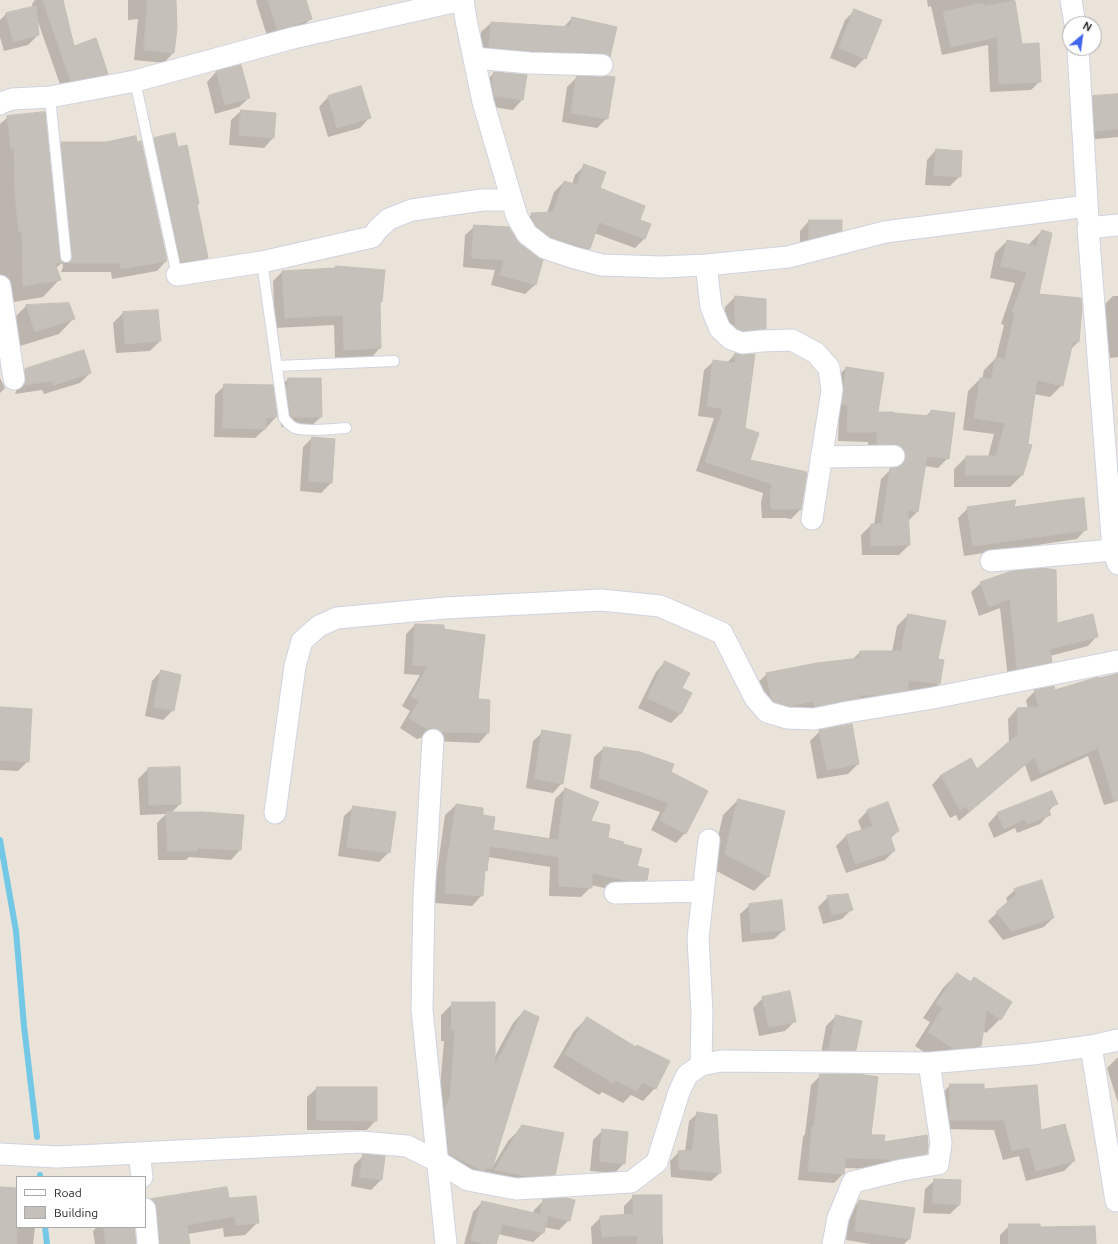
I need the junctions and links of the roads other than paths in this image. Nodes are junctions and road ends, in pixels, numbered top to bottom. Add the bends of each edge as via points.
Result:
1 (462, 0) edge
2 (1071, 0) edge
3 (1074, 16) edge
4 (1078, 56) edge
5 (474, 58) junction
6 (602, 65) dead end
7 (135, 81) junction
8 (50, 97) junction
9 (0, 104) edge
10 (512, 200) junction
11 (1087, 206) junction
12 (1118, 225) edge
13 (1088, 228) junction
14 (66, 258) dead end
15 (262, 262) junction
16 (706, 264) junction
17 (177, 275) joint
18 (0, 286) edge
19 (394, 361) dead end
20 (277, 366) junction
21 (14, 379) dead end
22 (346, 428) dead end
23 (894, 456) dead end
24 (821, 457) junction
25 (812, 519) dead end
26 (1116, 557) edge
27 (990, 561) dead end
28 (1118, 661) edge
29 (433, 740) dead end
30 (275, 813) dead end
31 (710, 840) dead end
32 (703, 891) junction
33 (615, 893) dead end
34 (1118, 1040) edge
35 (1091, 1046) junction
36 (930, 1063) junction
37 (701, 1065) junction
38 (139, 1153) junction
39 (0, 1154) edge
40 (437, 1161) junction
41 (142, 1176) edge
42 (1116, 1201) dead end
43 (146, 1221) edge
44 (148, 1244) edge
45 (446, 1244) edge
46 (833, 1244) edge

1 - 5 street
1 - 7 street via 293,38
2 - 3 street
4 - 11 street
5 - 6 street
5 - 10 street via 483,102
7 - 8 street
7 - 17 lane
8 - 9 street via 12,99
8 - 14 lane
10 - 15 street via 482,200 412,210 389,219 372,237
10 - 16 street via 517,217 527,234 551,250 602,265 661,267
11 - 13 street
11 - 16 street via 885,232 788,257
12 - 13 street
13 - 26 street
15 - 17 street
15 - 20 lane
16 - 24 street via 711,307 720,329 731,339 742,343 792,340 816,353 828,368 832,390
18 - 21 street
19 - 20 lane
20 - 22 lane via 284,418 288,424 303,429
23 - 24 street
24 - 25 street
26 - 27 street
28 - 30 street via 814,719 787,718 766,712 755,698 722,633 660,606 600,600 445,608 337,618 319,626 302,641 295,666
29 - 40 street via 424,897 422,1010
31 - 32 street
32 - 33 street
32 - 37 street via 698,938 702,1013
34 - 35 street
35 - 36 street
35 - 42 street
36 - 37 street via 721,1061
36 - 46 street via 941,1143 938,1164 853,1182 838,1218
37 - 40 street via 687,1075 679,1092 656,1162 630,1182 516,1189 468,1180
38 - 39 street via 57,1157
38 - 40 street via 361,1142 407,1146
38 - 41 street
40 - 45 street
43 - 44 street

